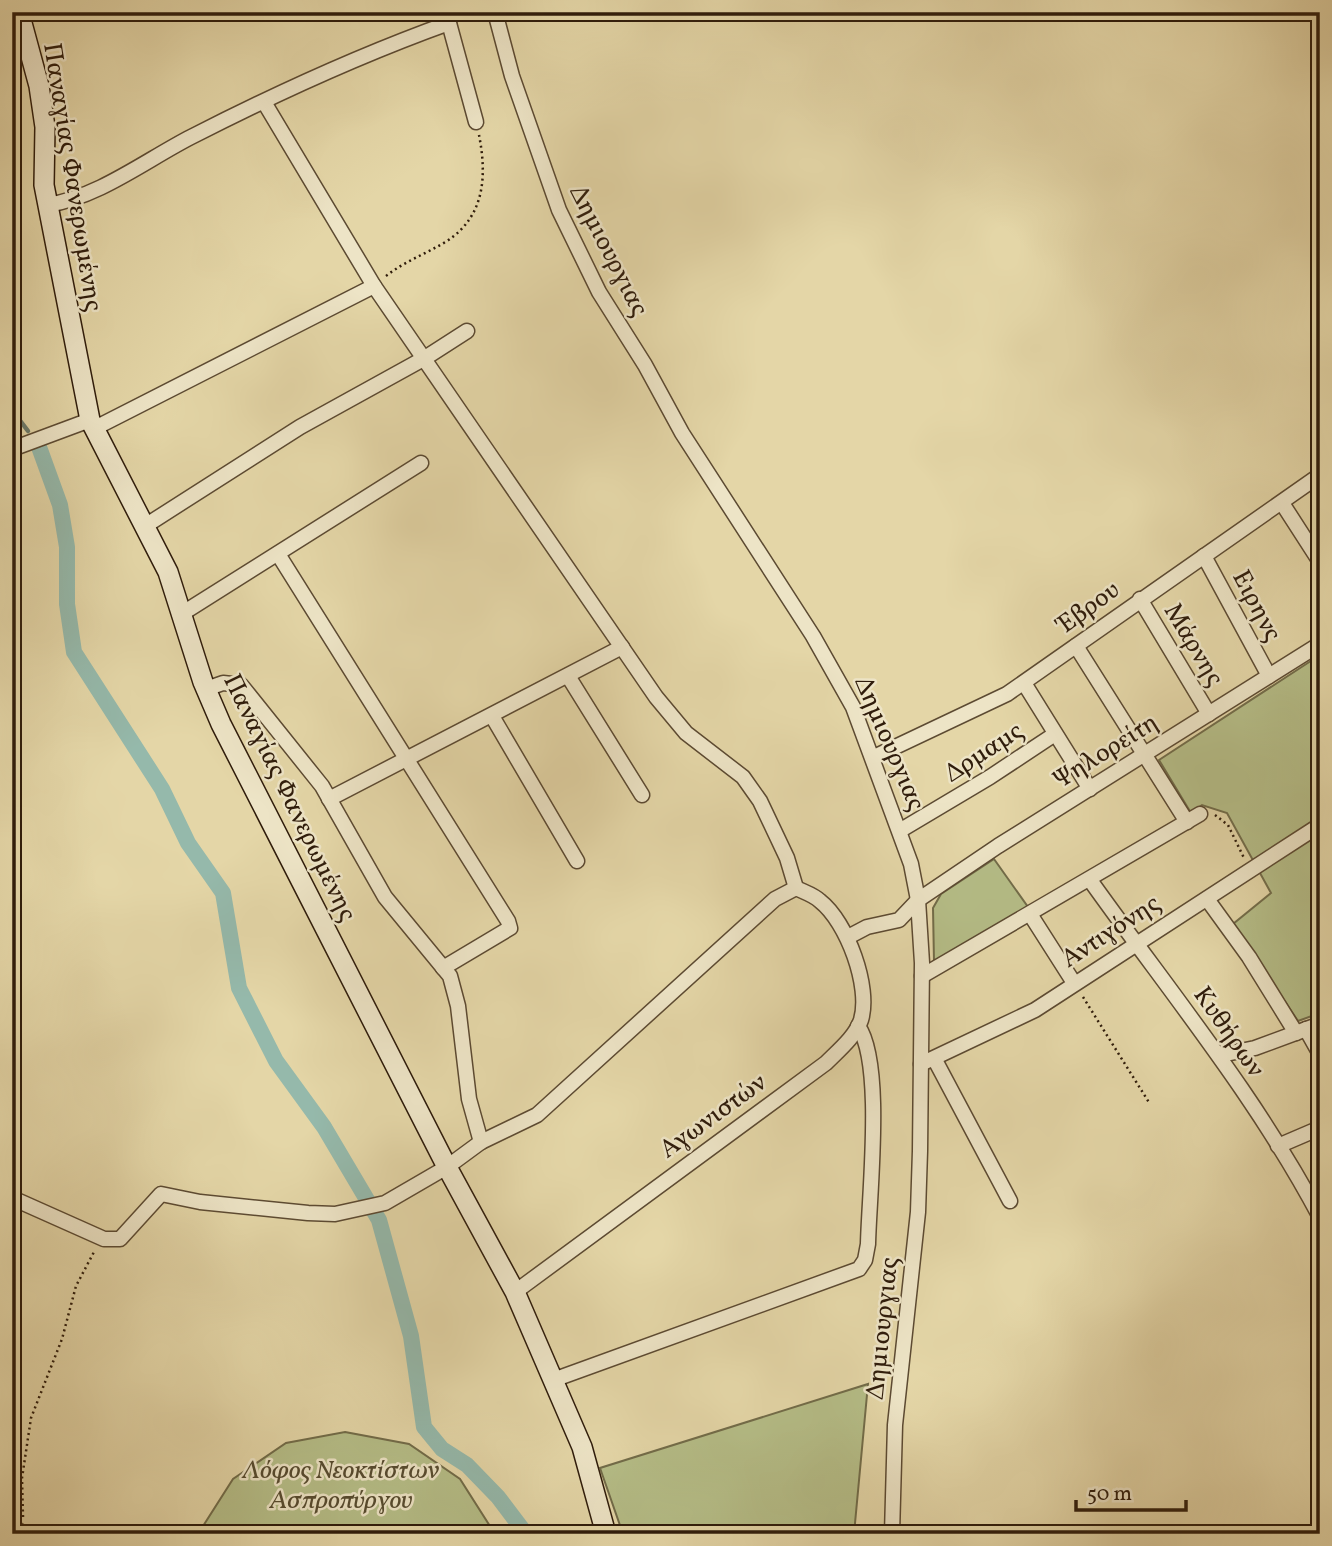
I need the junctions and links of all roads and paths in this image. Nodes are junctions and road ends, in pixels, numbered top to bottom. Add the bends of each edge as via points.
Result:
1 (19, 12) edge
2 (495, 12) edge
3 (447, 18) edge
4 (264, 102) junction
5 (476, 122) joint
6 (47, 205) junction
7 (374, 286) junction
8 (467, 331) dead end
9 (425, 358) junction
10 (92, 424) junction
11 (12, 450) edge
12 (422, 463) dead end
13 (1320, 475) edge
14 (1282, 503) junction
15 (145, 526) junction
16 (278, 554) junction
17 (1204, 556) junction
18 (1320, 562) edge
19 (1140, 599) junction
20 (183, 613) junction
21 (1320, 644) edge
22 (1076, 646) junction
23 (622, 647) junction
24 (568, 676) junction
25 (1269, 676) junction
26 (1024, 683) junction
27 (206, 689) junction
28 (1209, 714) junction
29 (492, 716) junction
30 (1055, 734) junction
31 (1146, 755) junction
32 (874, 757) junction
33 (407, 761) junction
34 (1090, 789) junction
35 (642, 795) dead end
36 (329, 799) junction
37 (1193, 818) junction
38 (1320, 825) edge
39 (901, 830) junction
40 (577, 861) dead end
41 (1251, 870) junction
42 (1090, 880) junction
43 (796, 888) junction
44 (1207, 899) junction
45 (918, 900) junction
46 (1030, 914) junction
47 (848, 937) junction
48 (1135, 943) junction
49 (443, 968) junction
50 (922, 976) junction
51 (1074, 983) junction
52 (858, 1026) junction
53 (1307, 1029) edge
54 (1320, 1054) edge
55 (1221, 1055) junction
56 (928, 1062) junction
57 (1150, 1104) dead end
58 (1320, 1128) edge
59 (481, 1142) junction
60 (1278, 1146) junction
61 (447, 1167) junction
62 (12, 1198) edge
63 (1010, 1201) dead end
64 (1320, 1217) edge
65 (104, 1239) junction
66 (515, 1292) junction
67 (553, 1380) junction
68 (20, 1528) edge
69 (606, 1534) edge
70 (892, 1534) edge

1 - 6 main road, Παναγίας Φανερωμένης via 45,127 42,159
2 - 32 street, Δημιουργιας via 512,76 559,210 599,292 682,433 813,636 853,707
3 - 4 street
3 - 5 street
4 - 6 street via 76,198
4 - 7 street
5 - 7 path via 484,161 483,194 470,217 450,239 401,263
6 - 10 main road, Παναγίας Φανερωμένης
7 - 9 street
7 - 10 street
8 - 9 street
9 - 15 street via 300,428
9 - 23 street
10 - 11 street
10 - 15 main road, Παναγίας Φανερωμένης
12 - 16 street
13 - 14 street, Έβρου
14 - 17 street, Έβρου
14 - 18 street
15 - 20 main road, Παναγίας Φανερωμένης
16 - 20 street
16 - 33 street
17 - 19 street, Έβρου
17 - 25 street, Ειρηνς
19 - 22 street, Έβρου
19 - 28 street, Μάρνης
20 - 27 main road, Παναγίας Φανερωμένης
21 - 25 street, Ψηλορείτη
22 - 26 street, Έβρου
22 - 31 street
23 - 24 street
23 - 43 street via 686,733 743,777 761,802
24 - 29 street
24 - 35 street
25 - 28 street, Ψηλορείτη
26 - 30 street
26 - 32 street, Έβρου
27 - 36 street via 223,683 241,685
27 - 61 main road, Παναγίας Φανερωμένης
28 - 31 street, Ψηλορείτη
29 - 33 street
29 - 40 street
30 - 34 street
30 - 39 street, Δρμαμς
31 - 34 street, Ψηλορείτη
31 - 37 street
32 - 39 street, Δημιουργιας
33 - 36 street
33 - 49 street via 510,928
34 - 45 street, Ψηλορείτη
36 - 49 street via 385,897
37 - 41 path via 1215,814 1228,825
37 - 42 street
38 - 41 street, Αντιγόνης
39 - 45 street, Δημιουργιας
41 - 44 street, Αντιγόνης
42 - 46 street
42 - 48 street, Κυθήρων
43 - 47 street via 821,901
43 - 59 street via 775,899 537,1115
44 - 48 street, Αντιγόνης
44 - 53 street
45 - 47 street, Ψηλορείτη via 899,920
45 - 50 street, Δημιουργιας
46 - 50 street
46 - 51 street
47 - 52 street via 863,998
48 - 51 street, Αντιγόνης
48 - 55 street, Κυθήρων
49 - 59 street via 450,976 458,1006 469,1099
50 - 56 street, Δημιουργιας
51 - 56 street, Αντιγόνης via 1035,1010
51 - 57 path
52 - 66 street, Αγωνιστών via 827,1063
52 - 67 street via 866,1037 872,1083 868,1244 859,1269
53 - 54 street
53 - 55 street
55 - 60 street, Κυθήρων
56 - 63 street
56 - 70 street, Δημιουργιας via 918,1212 895,1425
58 - 60 street
59 - 61 street
60 - 64 street, Κυθήρων
61 - 65 street via 385,1203 361,1210 308,1213 161,1194 120,1239
61 - 66 main road, Παναγίας Φανερωμένης
62 - 65 street
65 - 68 path via 76,1286 62,1339 31,1418
66 - 67 main road, Παναγίας Φανερωμένης
67 - 69 main road, Παναγίας Φανερωμένης via 582,1447

